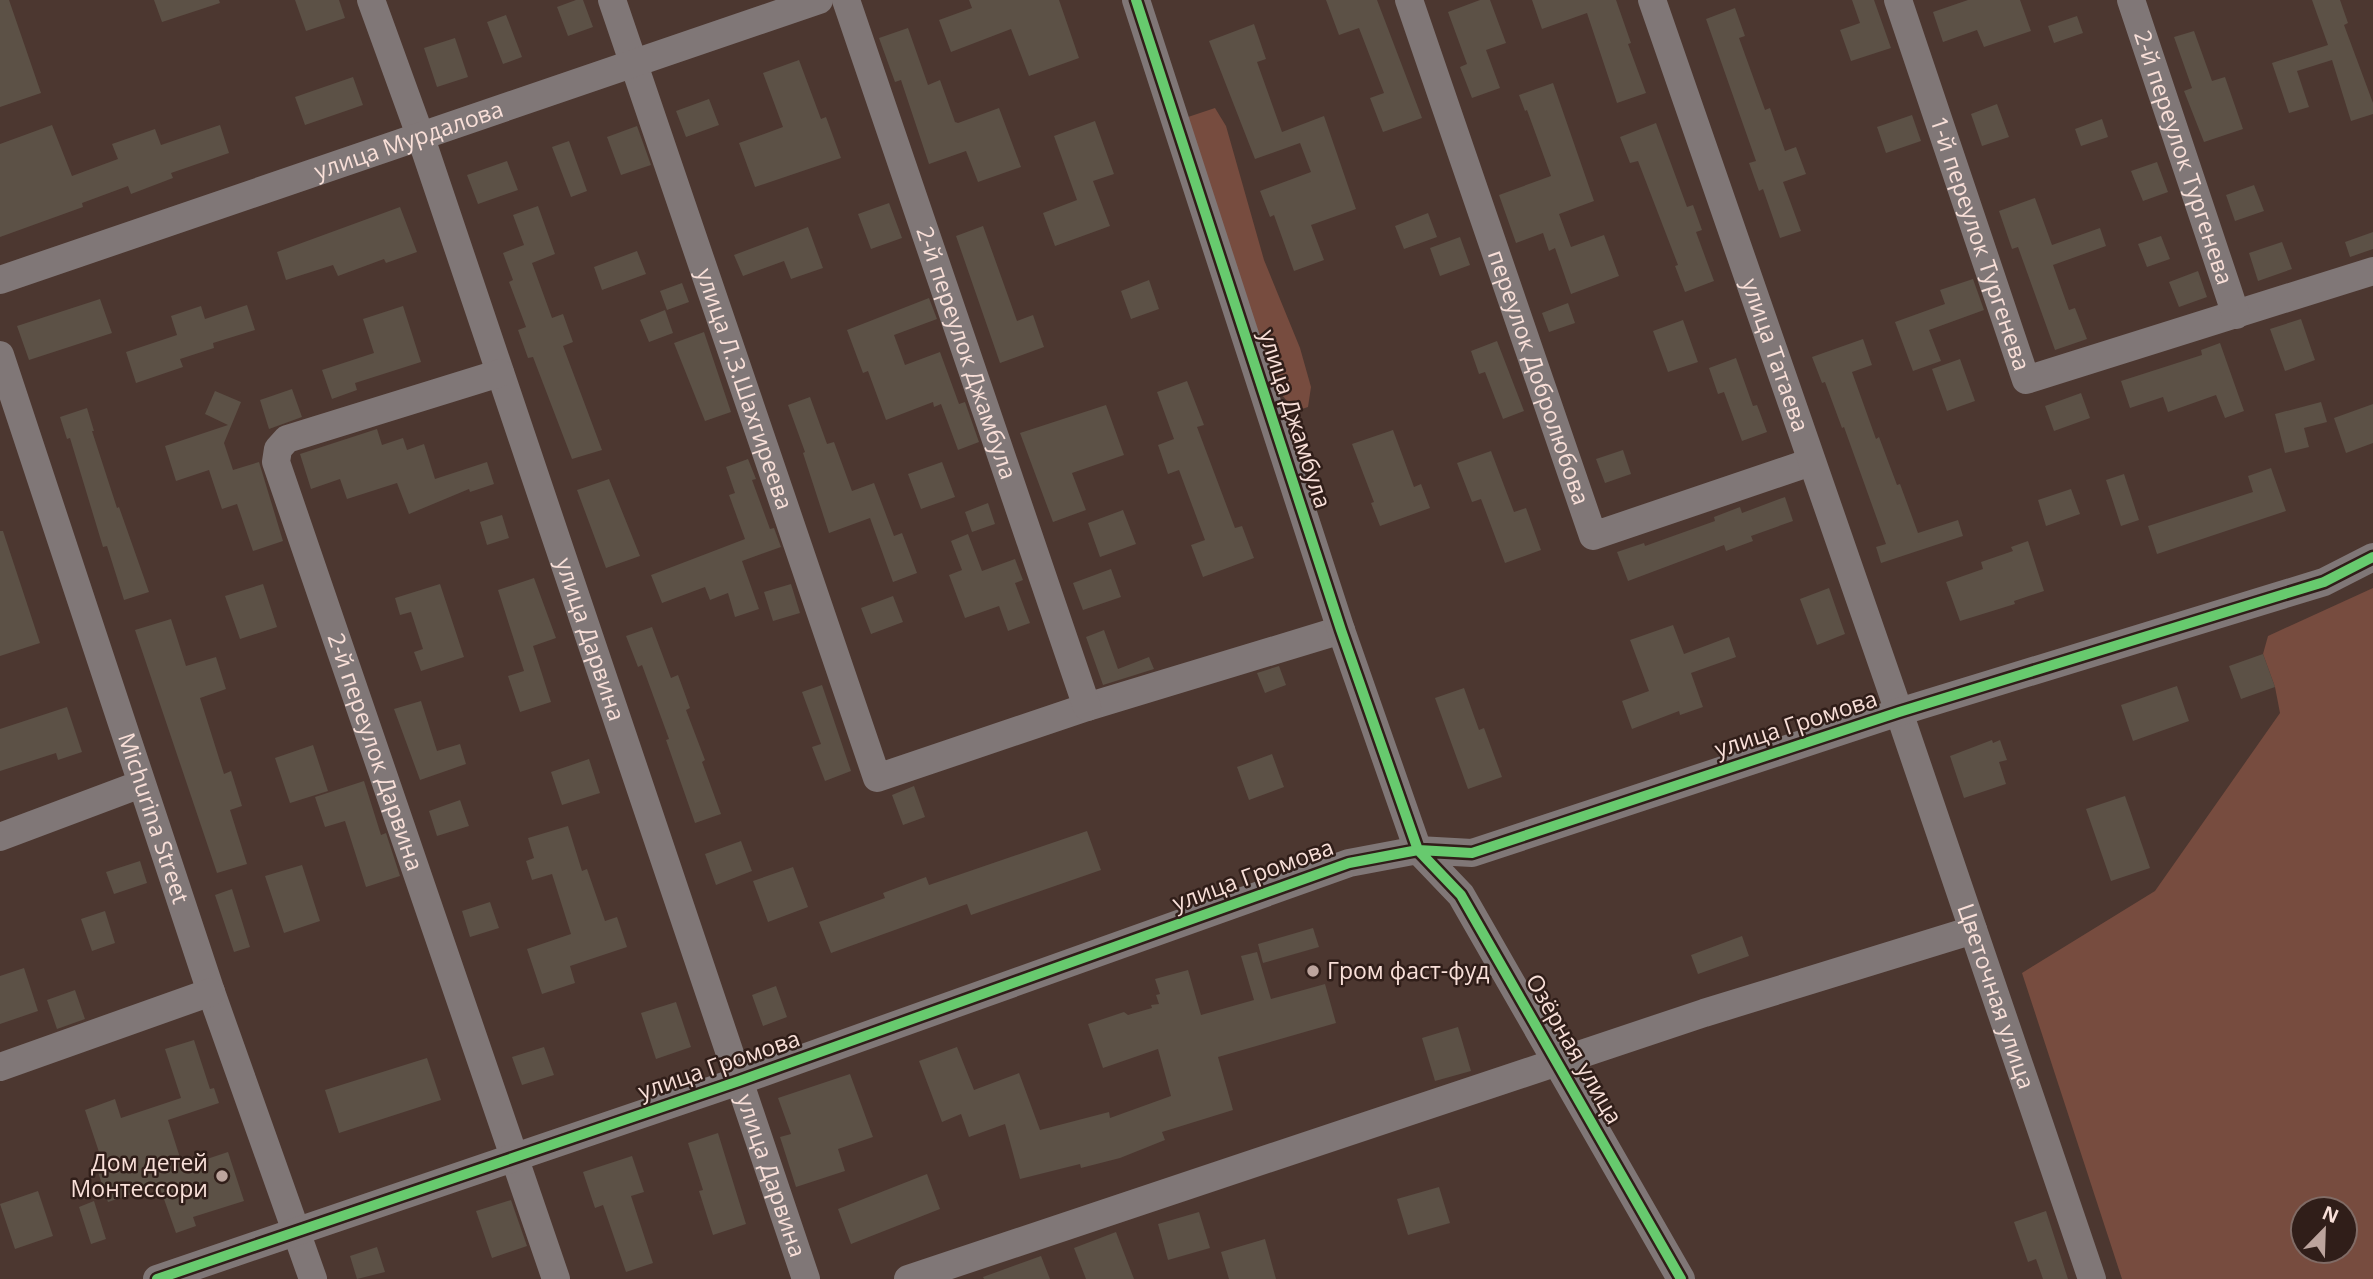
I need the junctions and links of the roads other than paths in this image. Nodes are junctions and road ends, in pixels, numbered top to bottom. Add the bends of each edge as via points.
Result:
1 (371, 0) edge
2 (612, 0) edge
3 (820, 0) edge
4 (846, 0) edge
5 (1136, 0) edge
6 (1409, 0) edge
7 (1652, 0) edge
8 (1898, 0) edge
9 (2131, 0) edge
10 (634, 64) junction
11 (420, 135) junction
12 (2373, 271) edge
13 (0, 280) edge
14 (2236, 315) junction
15 (0, 355) edge
16 (500, 373) junction
17 (1811, 462) junction
18 (2373, 557) edge
19 (1341, 630) junction
20 (1087, 707) junction
21 (1899, 712) junction
22 (141, 784) junction
23 (0, 836) edge
24 (1418, 850) junction
25 (1973, 930) junction
26 (211, 992) junction
27 (1557, 1062) junction
28 (0, 1067) edge
29 (739, 1081) junction
30 (514, 1157) junction
31 (297, 1232) junction
32 (157, 1279) edge
33 (313, 1279) edge
34 (556, 1279) edge
35 (806, 1279) edge
36 (908, 1279) edge
37 (1681, 1279) edge
38 (2092, 1279) edge

1 - 11 street, улица Дарвина
2 - 10 street, улица Л.З.Шахгиреева
3 - 10 street, улица Мурдалова
4 - 20 street, 2-й переулок Джамбула
5 - 19 street, улица Джамбула
6 - 17 street, переулок Добролюбова via 1593,536
7 - 17 street, улица Татаева
8 - 14 street, 1-й переулок Тургенева via 2026,380
9 - 14 street, 2-й переулок Тургенева
10 - 11 street, улица Мурдалова
10 - 20 street, улица Л.З.Шахгиреева via 877,778
11 - 13 street, улица Мурдалова
11 - 16 street, улица Дарвина
12 - 14 street, 1-й переулок Тургенева
15 - 22 street, Michurina Street
16 - 29 street, улица Дарвина
16 - 30 street, 2-й переулок Дарвина via 287,439 278,449 276,461
17 - 21 street, улица Татаева
18 - 21 street, улица Громова via 2324,583
19 - 20 street
19 - 24 street, улица Джамбула
21 - 24 street, улица Громова via 1472,853
21 - 25 street, Цветочная улица
22 - 23 street
22 - 26 street, Michurina Street
24 - 27 street, Озёрная улица via 1461,895
24 - 29 street, улица Громова via 1349,863
25 - 27 street
25 - 38 street, Цветочная улица
26 - 28 street
26 - 31 street, Michurina Street
27 - 36 street
27 - 37 street, Озёрная улица
29 - 30 street, улица Громова
29 - 35 street, улица Дарвина
30 - 31 street, улица Громова
30 - 34 street, 2-й переулок Дарвина
31 - 32 street, улица Громова
31 - 33 street, Michurina Street

